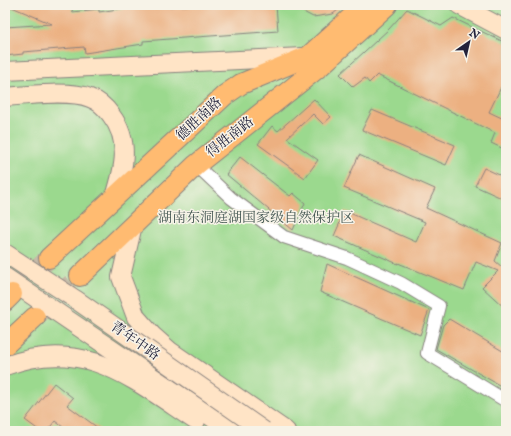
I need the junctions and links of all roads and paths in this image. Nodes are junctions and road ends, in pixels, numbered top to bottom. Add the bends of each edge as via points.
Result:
1 (365, 5) edge
2 (387, 5) edge
3 (459, 5) edge
4 (506, 30) edge
5 (310, 56) junction
6 (5, 71) edge
7 (5, 97) edge
8 (196, 164) junction
9 (115, 197) junction
10 (133, 225) junction
11 (5, 253) edge
12 (49, 258) tunnel mouth
13 (80, 276) tunnel mouth
14 (7, 291) edge
15 (35, 317) tunnel mouth
16 (5, 345) edge
17 (5, 366) edge
18 (506, 401) edge
19 (211, 431) edge
20 (232, 431) edge
21 (264, 431) edge
22 (286, 431) edge

1 - 5 main road, 德胜南路
2 - 8 main road, 得胜南路 via 319,67
3 - 4 main road
5 - 6 main road
5 - 9 main road, 德胜南路 via 241,84 225,95
7 - 9 main road via 75,94 102,104 117,122 124,143 123,170
8 - 10 main road, 得胜南路
8 - 18 street via 231,198 284,237 347,258 401,283 439,306 426,353
9 - 12 main road, 德胜南路
10 - 13 main road, 得胜南路
10 - 22 main road via 121,277 136,317 170,351
11 - 21 main road, 青年中路, bridge
14 - 20 main road, 青年中路
15 - 16 main road
17 - 19 main road via 52,355 72,356 102,363

